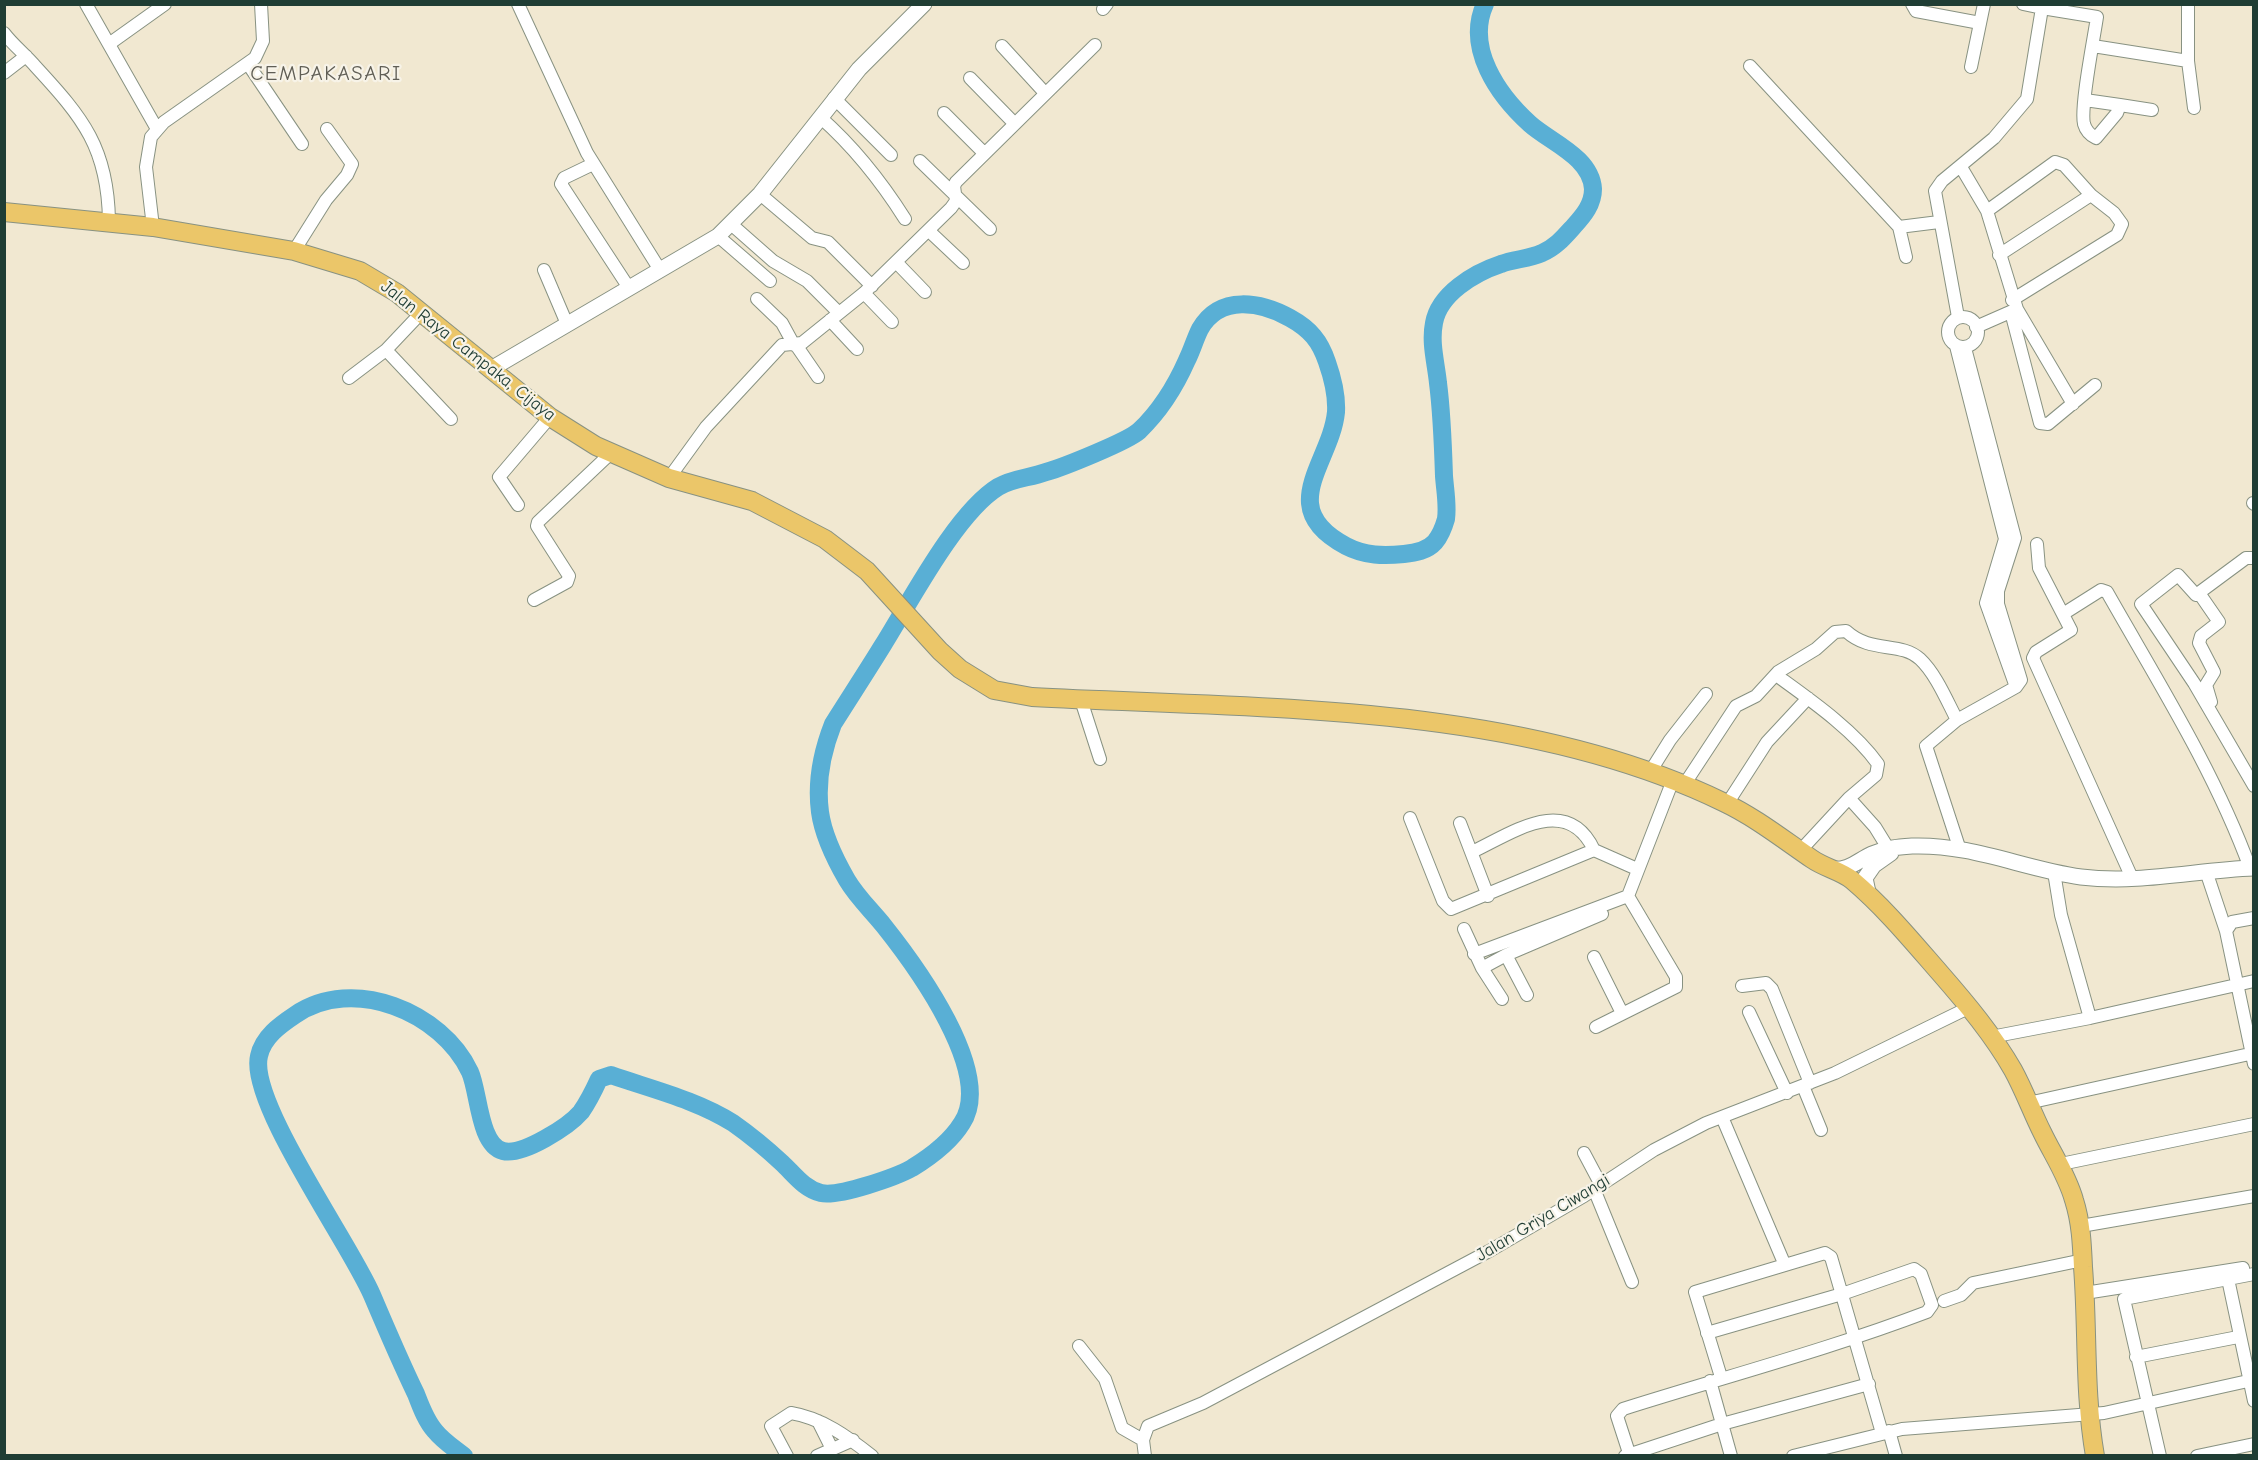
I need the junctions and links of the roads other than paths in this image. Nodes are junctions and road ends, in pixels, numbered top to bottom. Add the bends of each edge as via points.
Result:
1 (86, 4) edge
2 (165, 4) edge
3 (261, 4) edge
4 (518, 4) edge
5 (924, 4) edge
6 (1912, 4) edge
7 (1984, 4) edge
8 (2023, 4) edge
9 (2188, 4) edge
10 (2043, 6) edge
11 (2097, 11) edge
12 (1980, 23) junction
13 (4, 33) edge
14 (109, 44) junction
15 (1095, 45) dead end
16 (1002, 46) dead end
17 (2093, 46) junction
18 (26, 56) junction
19 (2188, 61) junction
20 (248, 64) junction
21 (1750, 66) dead end
22 (1971, 67) dead end
23 (4, 74) edge
24 (970, 78) dead end
25 (1045, 93) junction
26 (834, 98) junction
27 (2085, 100) junction
28 (2120, 105) junction
29 (2194, 108) dead end
30 (2152, 110) dead end
31 (944, 113) dead end
32 (820, 117) junction
33 (1014, 123) junction
34 (157, 129) junction
35 (327, 129) dead end
36 (302, 144) dead end
37 (984, 153) junction
38 (891, 155) dead end
39 (920, 161) dead end
40 (593, 164) junction
41 (1961, 167) junction
42 (760, 194) junction
43 (2091, 195) junction
44 (956, 197) junction
45 (1988, 211) junction
46 (4, 212) edge
47 (905, 219) dead end
48 (109, 221) junction
49 (1939, 222) junction
50 (731, 224) junction
51 (153, 227) junction
52 (1899, 227) junction
53 (990, 229) dead end
54 (929, 231) junction
55 (718, 236) junction
56 (294, 251) junction
57 (1999, 255) junction
58 (1906, 257) dead end
59 (897, 263) junction
60 (963, 263) dead end
61 (544, 270) dead end
62 (660, 270) junction
63 (770, 281) dead end
64 (629, 288) junction
65 (868, 289) junction
66 (925, 292) dead end
67 (758, 299) dead end
68 (2013, 307) junction
69 (421, 313) junction
70 (834, 317) junction
71 (1958, 317) junction
72 (892, 322) dead end
73 (567, 324) junction
74 (1976, 327) junction
75 (795, 345) junction
76 (1960, 347) junction
77 (857, 349) dead end
78 (386, 350) junction
79 (490, 369) junction
80 (818, 377) dead end
81 (349, 378) dead end
82 (2095, 385) dead end
83 (2073, 404) junction
84 (550, 417) junction
85 (451, 419) dead end
86 (610, 453) junction
87 (669, 478) junction
88 (518, 505) dead end
89 (2037, 544) dead end
90 (2253, 558) edge
91 (2199, 593) junction
92 (534, 600) dead end
93 (2063, 614) junction
94 (1776, 675) junction
95 (1706, 694) dead end
96 (1808, 698) junction
97 (1081, 699) junction
98 (2217, 719) junction
99 (1957, 720) junction
100 (1100, 759) dead end
101 (1650, 772) junction
102 (1678, 782) junction
103 (2253, 786) edge
104 (1849, 798) junction
105 (1727, 804) junction
106 (1410, 818) dead end
107 (1460, 823) dead end
108 (1959, 847) junction
109 (1594, 850) junction
110 (1894, 850) junction
111 (1800, 851) junction
112 (1472, 852) junction
113 (1825, 868) junction
114 (2252, 868) edge
115 (1637, 869) junction
116 (2206, 871) junction
117 (2054, 872) junction
118 (2132, 879) junction
119 (1488, 896) junction
120 (1869, 897) junction
121 (1629, 899) junction
122 (2253, 918) edge
123 (1464, 929) dead end
124 (2226, 931) junction
125 (1474, 954) junction
126 (1506, 955) junction
127 (1594, 957) dead end
128 (1482, 969) junction
129 (2253, 981) edge
130 (2236, 985) junction
131 (1742, 986) dead end
132 (1527, 995) dead end
133 (1502, 999) dead end
134 (1970, 1007) junction
135 (1749, 1012) dead end
136 (1622, 1013) junction
137 (2090, 1018) junction
138 (1596, 1027) dead end
139 (1991, 1037) junction
140 (2253, 1057) edge
141 (1806, 1085) junction
142 (1787, 1093) junction
143 (2028, 1103) junction
144 (1722, 1117) junction
145 (2253, 1124) edge
146 (1821, 1130) dead end
147 (1584, 1153) dead end
148 (2061, 1164) junction
149 (1597, 1187) junction
150 (2253, 1196) edge
151 (2080, 1226) junction
152 (2083, 1260) junction
153 (1784, 1263) junction
154 (2253, 1266) edge
155 (2253, 1274) edge
156 (2228, 1279) junction
157 (1632, 1282) dead end
158 (2085, 1293) junction
159 (1842, 1294) junction
160 (1944, 1301) dead end
161 (1707, 1333) junction
162 (2238, 1336) junction
163 (1856, 1339) junction
164 (1078, 1346) dead end
165 (2136, 1357) junction
166 (1716, 1379) junction
167 (2248, 1381) junction
168 (1869, 1384) junction
169 (2253, 1401) edge
170 (2148, 1404) junction
171 (2088, 1414) junction
172 (818, 1421) junction
173 (1722, 1424) junction
174 (1886, 1432) junction
175 (853, 1440) junction
176 (1143, 1440) junction
177 (2253, 1444) edge
178 (832, 1449) junction
179 (787, 1455) edge
180 (817, 1455) edge
181 (872, 1455) edge
182 (1145, 1455) edge
183 (1628, 1455) edge
184 (1731, 1455) edge
185 (1792, 1455) edge
186 (1896, 1455) edge
187 (2095, 1455) edge
188 (2160, 1455) edge
189 (2197, 1455) edge

1 - 14 street
2 - 14 street
3 - 20 street via 263,41
4 - 40 street
5 - 26 street
6 - 12 street via 1916,11
7 - 12 street
8 - 10 street
9 - 19 street
10 - 11 street
10 - 41 street via 2027,99 1994,138
11 - 17 street
12 - 22 street
13 - 18 street
14 - 34 street
15 - 25 street
16 - 25 street
17 - 19 street
17 - 27 street
18 - 23 street
18 - 48 street via 70,104 98,150 107,179
19 - 29 street
20 - 34 street
20 - 36 street
21 - 52 street
24 - 33 street
25 - 33 street
26 - 32 street
26 - 38 street
27 - 28 street
27 - 28 street via 2084,124 2096,138
28 - 30 street
31 - 37 street
32 - 42 street
32 - 47 street via 881,182
33 - 37 street
34 - 51 street via 146,157
35 - 56 street via 352,164
37 - 44 street via 956,182
39 - 44 street
40 - 62 street
40 - 64 street via 564,178 561,184
41 - 45 street
41 - 49 street via 1935,191
42 - 50 street
42 - 65 street via 812,238 828,242
43 - 45 street via 2064,165 2055,162
43 - 57 street
43 - 68 street via 2114,213 2122,224 2120,231
44 - 53 street
44 - 54 street
45 - 57 street
46 - 48 main road, Jalan Raya Campaka, Cijaya
48 - 51 main road, Jalan Raya Campaka, Cijaya
49 - 52 street
49 - 71 street
50 - 55 street
50 - 70 street via 773,261 807,281
51 - 56 main road, Jalan Raya Campaka, Cijaya
52 - 58 street
54 - 59 street
54 - 60 street
55 - 62 street
55 - 63 street
56 - 69 main road, Jalan Raya Campaka, Cijaya via 360,271 386,285
57 - 68 street
59 - 65 street
59 - 66 street
61 - 73 street
62 - 64 street
64 - 73 street
65 - 70 street
65 - 72 street
67 - 75 street via 782,323
68 - 74 street
68 - 83 street
68 - 83 street via 2040,423 2048,424
69 - 78 street
69 - 79 main road, Jalan Raya Campaka, Cijaya
70 - 75 street
70 - 77 street
71 - 74 street via 1968,317
71 - 76 street via 1948,332
73 - 79 street
74 - 76 street via 1977,338 1971,345
75 - 80 street
75 - 87 street via 782,345 742,386
76 - 99 street via 2015,538 1992,604 2021,681
78 - 81 street
78 - 85 street
79 - 84 main road, Jalan Raya Campaka, Cijaya
82 - 83 street
84 - 86 main road, Jalan Raya Campaka, Cijaya
84 - 88 street via 499,477
86 - 87 main road, Jalan Raya Campaka, Cijaya
86 - 92 street via 538,522 569,576 567,582
87 - 97 main road, Jalan Raya Campaka, Cijaya via 752,501 825,539 867,571 940,651 977,681 994,690 1032,697
89 - 93 street via 2039,568
90 - 91 street via 2246,558
91 - 98 street via 2219,622 2199,642 2214,672 2207,688
91 - 98 street via 2194,595 2178,575 2141,605
93 - 114 street via 2106,591 2196,748
93 - 118 street via 2071,631 2036,652 2033,658
94 - 96 street
94 - 99 street via 1843,630 1864,644 1897,649 1919,658
94 - 102 street via 1756,696 1736,706
95 - 101 street
96 - 104 street via 1878,764 1876,775
96 - 105 street via 1767,742
97 - 100 street
97 - 101 main road, Jalan Raya Campaka, Cijaya via 1389,718 1538,741
98 - 103 street
99 - 108 street via 1928,743 1926,751
101 - 102 main road, Jalan Raya Campaka, Cijaya
102 - 105 main road, Jalan Raya Campaka, Cijaya
102 - 115 street
104 - 110 street
104 - 111 street
105 - 111 main road, Jalan Raya Campaka, Cijaya
106 - 119 street via 1446,907 1458,909
107 - 112 street
108 - 110 street
108 - 117 street
109 - 112 street via 1585,834 1551,819 1532,823
109 - 115 street
109 - 119 street
110 - 113 street via 1845,870
110 - 120 street via 1867,874 1864,882
111 - 113 main road, Jalan Raya Campaka, Cijaya
112 - 119 street
113 - 120 main road, Jalan Raya Campaka, Cijaya via 1849,877
114 - 116 street
115 - 121 street
116 - 118 street
116 - 124 street
117 - 118 street
117 - 137 street via 2061,915
120 - 134 main road, Jalan Raya Campaka, Cijaya via 1890,915
121 - 125 street
121 - 126 street
121 - 136 street via 1677,981 1676,987
122 - 124 street via 2232,922
123 - 125 street
124 - 130 street
125 - 128 street
126 - 128 street
126 - 132 street
127 - 136 street
128 - 133 street
129 - 130 street
130 - 137 street
130 - 140 street
131 - 141 street via 1766,983 1772,989
134 - 139 main road, Jalan Raya Campaka, Cijaya
134 - 141 street, Jalan Griya Ciwangi
135 - 142 street
136 - 138 street
137 - 139 street
139 - 143 main road, Jalan Raya Campaka, Cijaya
140 - 143 street
141 - 142 street, Jalan Griya Ciwangi
141 - 146 street
142 - 144 street, Jalan Griya Ciwangi
143 - 148 main road, Jalan Raya Campaka, Cijaya
144 - 149 street, Jalan Griya Ciwangi via 1654,1150
144 - 153 street
145 - 148 street
147 - 149 street
148 - 151 main road, Jalan Raya Campaka, Cijaya
149 - 157 street
149 - 176 street, Jalan Griya Ciwangi via 1341,1331 1203,1403 1148,1426
150 - 151 street
151 - 152 main road, Jalan Raya Campaka, Cijaya
152 - 158 main road, Jalan Raya Campaka, Cijaya
152 - 160 street via 1972,1283 1961,1295
153 - 159 street via 1825,1252
153 - 161 street via 1697,1290 1694,1294
154 - 158 street
155 - 156 street
156 - 162 street
156 - 165 street via 2124,1299
158 - 171 main road, Jalan Raya Campaka, Cijaya
159 - 161 street
159 - 163 street
159 - 163 street via 1914,1269 1921,1274 1932,1305 1927,1312
161 - 166 street
162 - 165 street
162 - 167 street
163 - 166 street
163 - 168 street
164 - 176 street via 1105,1379 1122,1428
165 - 170 street
166 - 173 street
166 - 183 street via 1620,1411 1618,1419
167 - 169 street
167 - 170 street
168 - 173 street
168 - 174 street
170 - 171 street
170 - 188 street
171 - 174 street
171 - 187 main road, Jalan Raya Campaka, Cijaya
172 - 175 street
172 - 178 street
172 - 179 street via 791,1413 771,1426
173 - 183 street
173 - 184 street
174 - 185 street
174 - 186 street
175 - 178 street
175 - 181 street
176 - 182 street
177 - 189 street
178 - 180 street

